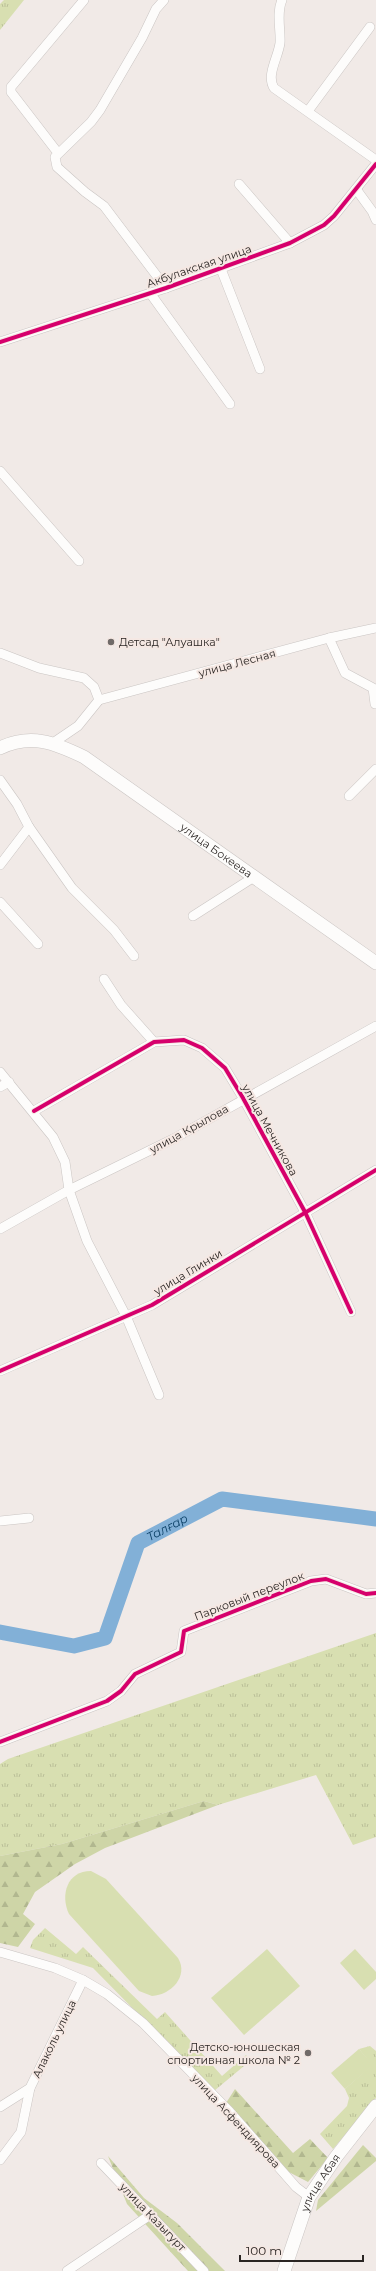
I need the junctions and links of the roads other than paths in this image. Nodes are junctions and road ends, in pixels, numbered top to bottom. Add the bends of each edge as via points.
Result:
1 (84, 0) edge
2 (164, 0) edge
3 (282, 0) edge
4 (370, 27) dead end
5 (308, 111) junction
6 (58, 153) junction
7 (376, 160) edge
8 (376, 164) edge
9 (239, 184) dead end
10 (356, 189) junction
11 (375, 214) edge
12 (290, 243) junction
13 (221, 269) junction
14 (166, 288) junction
15 (150, 293) junction
16 (0, 342) edge
17 (260, 369) dead end
18 (230, 404) dead end
19 (0, 471) edge
20 (79, 561) dead end
21 (376, 628) edge
22 (329, 638) junction
23 (0, 653) edge
24 (99, 700) junction
25 (375, 704) edge
26 (53, 743) junction
27 (0, 748) edge
28 (376, 769) edge
29 (0, 780) edge
30 (349, 796) dead end
31 (29, 827) junction
32 (0, 866) edge
33 (254, 877) junction
34 (0, 902) edge
35 (193, 916) dead end
36 (38, 944) dead end
37 (134, 956) dead end
38 (376, 963) edge
39 (104, 979) dead end
40 (376, 1026) edge
41 (154, 1042) junction
42 (0, 1072) edge
43 (9, 1082) junction
44 (0, 1087) edge
45 (243, 1098) junction
46 (34, 1112) junction
47 (376, 1170) edge
48 (69, 1190) junction
49 (305, 1212) junction
50 (0, 1229) edge
51 (351, 1312) dead end
52 (126, 1316) junction
53 (0, 1371) edge
54 (159, 1396) dead end
55 (29, 1518) dead end
56 (0, 1521) edge
57 (376, 1592) edge
58 (0, 1742) edge
59 (0, 1952) edge
60 (83, 1980) junction
61 (30, 2088) junction
62 (376, 2106) edge
63 (0, 2107) edge
64 (0, 2160) edge
65 (101, 2163) dead end
66 (309, 2196) junction
67 (150, 2215) junction
68 (67, 2271) edge
69 (204, 2271) edge
70 (284, 2271) edge

1 - 6 street via 11,87 11,92
2 - 6 street via 156,9 100,110
3 - 5 street via 280,43 271,77 272,84
4 - 5 street
5 - 7 street
6 - 14 street via 55,157 57,167 104,206
8 - 10 street, Акбулакская улица
9 - 12 street
10 - 11 street
10 - 12 street, Акбулакская улица via 324,225
12 - 13 street, Акбулакская улица
13 - 14 street, Акбулакская улица
13 - 17 street
14 - 15 street, Акбулакская улица
15 - 16 street, Акбулакская улица
15 - 18 street
19 - 20 street
21 - 22 street, улица Лесная
22 - 24 street, улица Лесная
22 - 25 street via 343,670 349,676 373,688
23 - 24 street via 15,661 84,678 94,687
24 - 26 street via 78,726
26 - 27 main road, улица Бокеева via 28,740
26 - 33 main road, улица Бокеева via 84,757
28 - 30 street
29 - 31 street
31 - 32 street
31 - 37 street via 72,888 114,930
33 - 35 street
33 - 38 main road, улица Бокеева
34 - 36 street
39 - 41 street via 121,1005
40 - 45 street, улица Крылова
41 - 45 street, улица Мечникова via 184,1040 202,1048 225,1068
41 - 46 street, улица Мечникова
42 - 43 street
43 - 44 street
43 - 46 street
45 - 48 street, улица Крылова via 173,1139
45 - 49 street, улица Мечникова
46 - 48 street via 53,1137 65,1162
47 - 49 street, улица Глинки
48 - 50 street, улица Крылова
48 - 52 street via 87,1241
49 - 51 street, улица Мечникова
49 - 52 street, улица Глинки via 152,1305
52 - 53 street, улица Глинки
52 - 54 street
55 - 56 street
57 - 58 street, Парковый переулок via 366,1594 326,1579 311,1581 184,1631 181,1652 135,1674 121,1692 107,1702
59 - 60 street, улица Асфендиярова via 54,1968
60 - 61 street, Алаколь улица
60 - 66 street, улица Асфендиярова via 107,1994 143,2023 230,2112 296,2187
61 - 63 street, Алаколь улица
61 - 64 street via 21,2132
62 - 66 main road, улица Абая
65 - 67 street, улица Казыгурт
66 - 70 main road, улица Абая
67 - 68 street
67 - 69 street, улица Казыгурт

